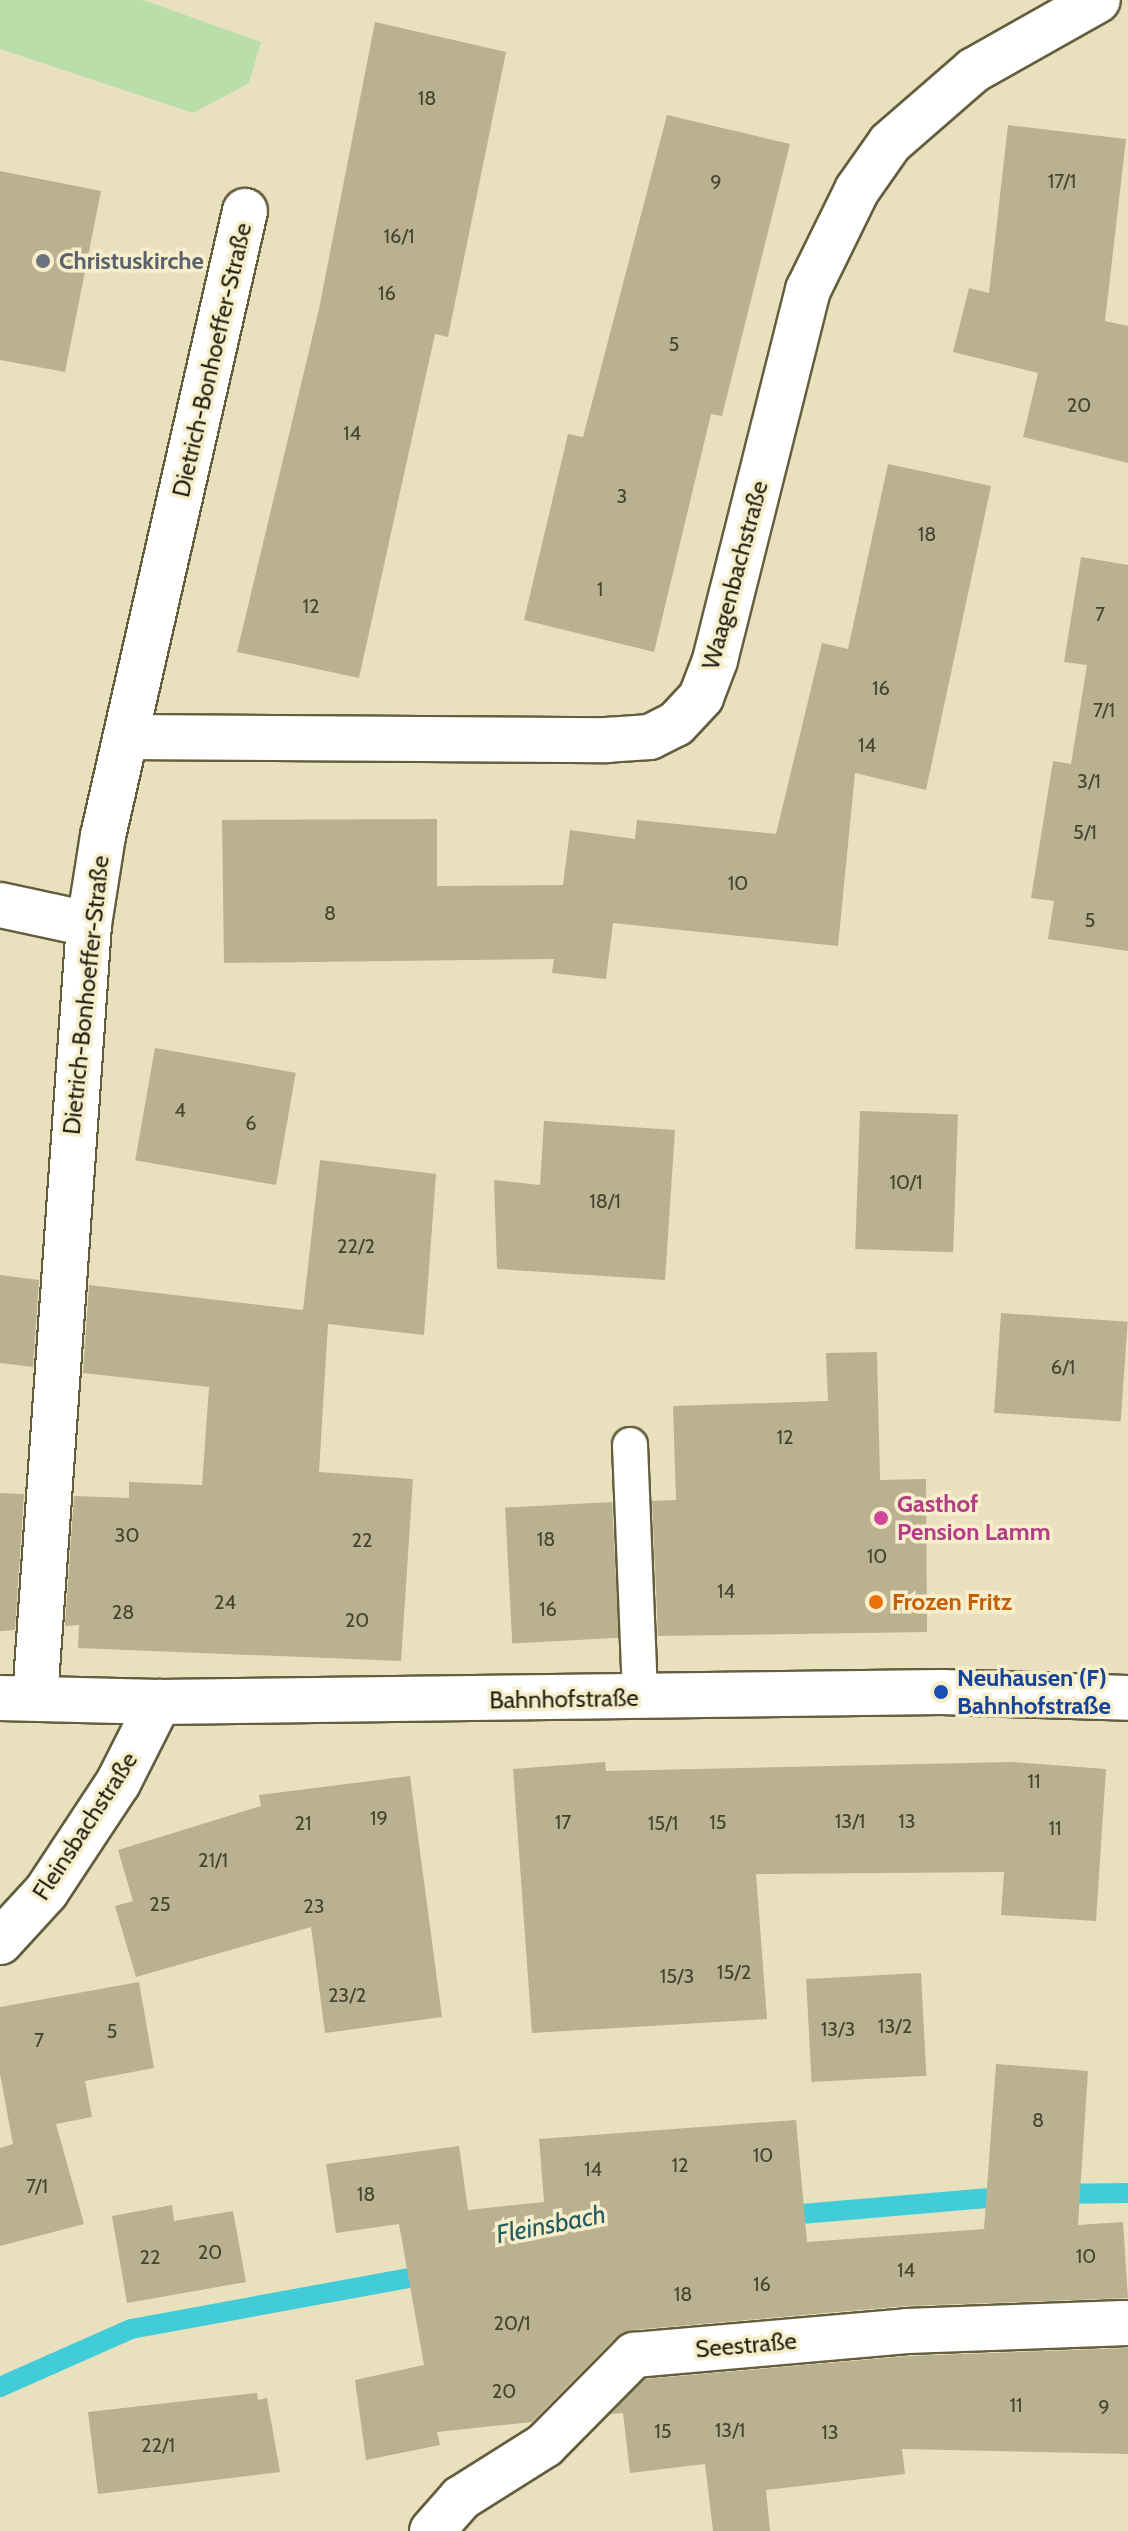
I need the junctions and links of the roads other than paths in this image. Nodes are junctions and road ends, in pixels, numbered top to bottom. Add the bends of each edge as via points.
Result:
1 (1098, 0) edge
2 (245, 211) dead end
3 (126, 737) junction
4 (0, 905) edge
5 (89, 924) junction
6 (630, 1445) dead end
7 (18, 1698) edge
8 (640, 1698) junction
9 (1128, 1698) edge
10 (159, 1702) junction
11 (0, 1942) edge
12 (1128, 2323) edge
13 (432, 2531) edge

1 - 3 street, Waagenbachstraße via 974,70 890,143 857,190 808,290 715,660 701,697 676,724 650,737 606,740
2 - 3 street, Dietrich-Bonhoeffer-Straße
3 - 5 street, Dietrich-Bonhoeffer-Straße
4 - 5 street
5 - 7 street, Dietrich-Bonhoeffer-Straße
6 - 8 lane
7 - 10 street, Bahnhofstraße
8 - 9 street, Bahnhofstraße via 941,1692
8 - 10 street, Bahnhofstraße
10 - 11 street, Fleinsbachstraße via 118,1783 46,1892
12 - 13 street, Seestraße via 907,2331 634,2355 545,2445 461,2498

